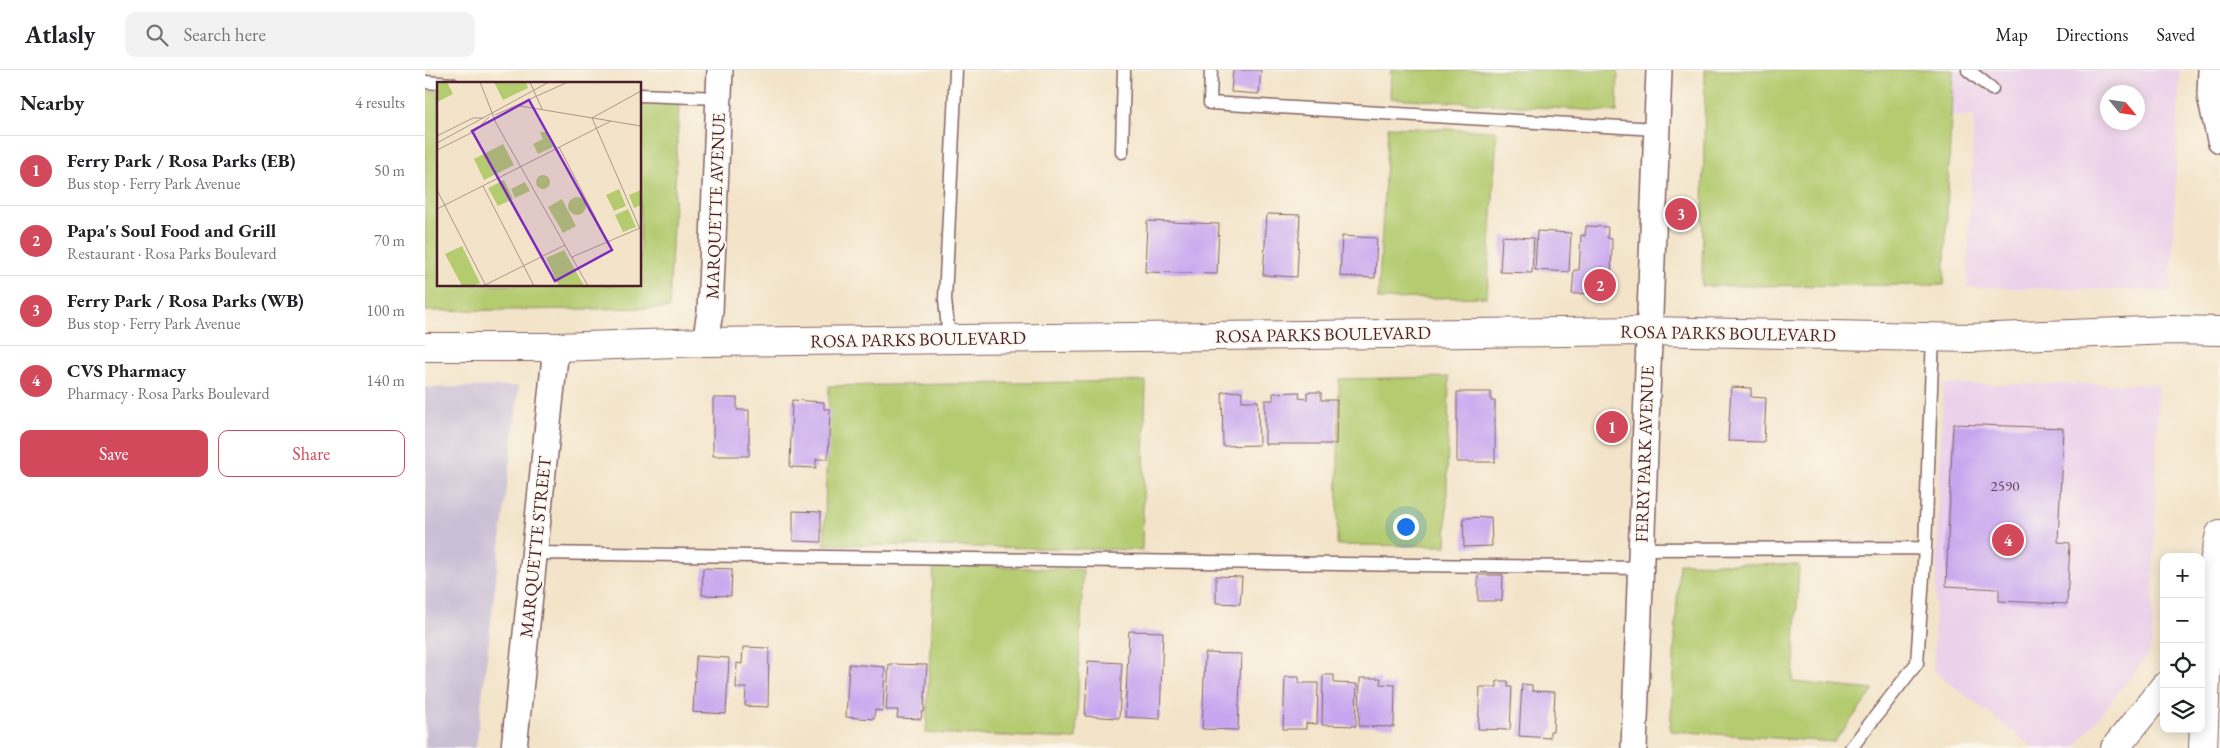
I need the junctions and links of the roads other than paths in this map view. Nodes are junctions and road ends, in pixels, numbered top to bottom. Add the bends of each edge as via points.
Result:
1 (720, 70) edge
2 (956, 70) edge
3 (1124, 70) edge
4 (1211, 70) edge
5 (1659, 70) edge
6 (1968, 70) edge
7 (2211, 70) edge
8 (1992, 88) dead end
9 (641, 95) edge
10 (719, 98) junction
11 (1656, 129) junction
12 (2220, 140) edge
13 (1122, 152) dead end
14 (1648, 330) junction
15 (2220, 331) edge
16 (1933, 336) junction
17 (949, 339) junction
18 (705, 342) junction
19 (556, 347) junction
20 (425, 348) edge
21 (2220, 534) edge
22 (1925, 548) junction
23 (534, 553) junction
24 (1641, 559) junction
25 (2205, 640) edge
26 (2205, 643) edge
27 (2160, 693) edge
28 (514, 748) edge
29 (1634, 748) edge
30 (1851, 748) edge
31 (2115, 748) edge
32 (2203, 748) edge

1 - 10 street, MARQUETTE AVENUE
2 - 17 lane via 945,299
3 - 13 lane
4 - 11 lane via 1210,103
5 - 11 street, FERRY PARK AVENUE
6 - 8 lane
7 - 12 street via 2210,96
9 - 10 lane
10 - 18 street, MARQUETTE AVENUE via 710,312
11 - 14 street, FERRY PARK AVENUE
14 - 16 street, ROSA PARKS BOULEVARD
14 - 17 street, ROSA PARKS BOULEVARD
14 - 24 street, FERRY PARK AVENUE
15 - 16 street, ROSA PARKS BOULEVARD via 1971,338
16 - 22 lane
17 - 18 street, ROSA PARKS BOULEVARD
18 - 19 street, ROSA PARKS BOULEVARD
19 - 20 street, ROSA PARKS BOULEVARD
19 - 23 street, MARQUETTE STREET
21 - 25 street via 2210,580
22 - 24 lane
22 - 30 lane via 1917,663
23 - 24 lane
23 - 28 street, MARQUETTE STREET
24 - 29 street, FERRY PARK AVENUE
26 - 32 street
27 - 31 street

